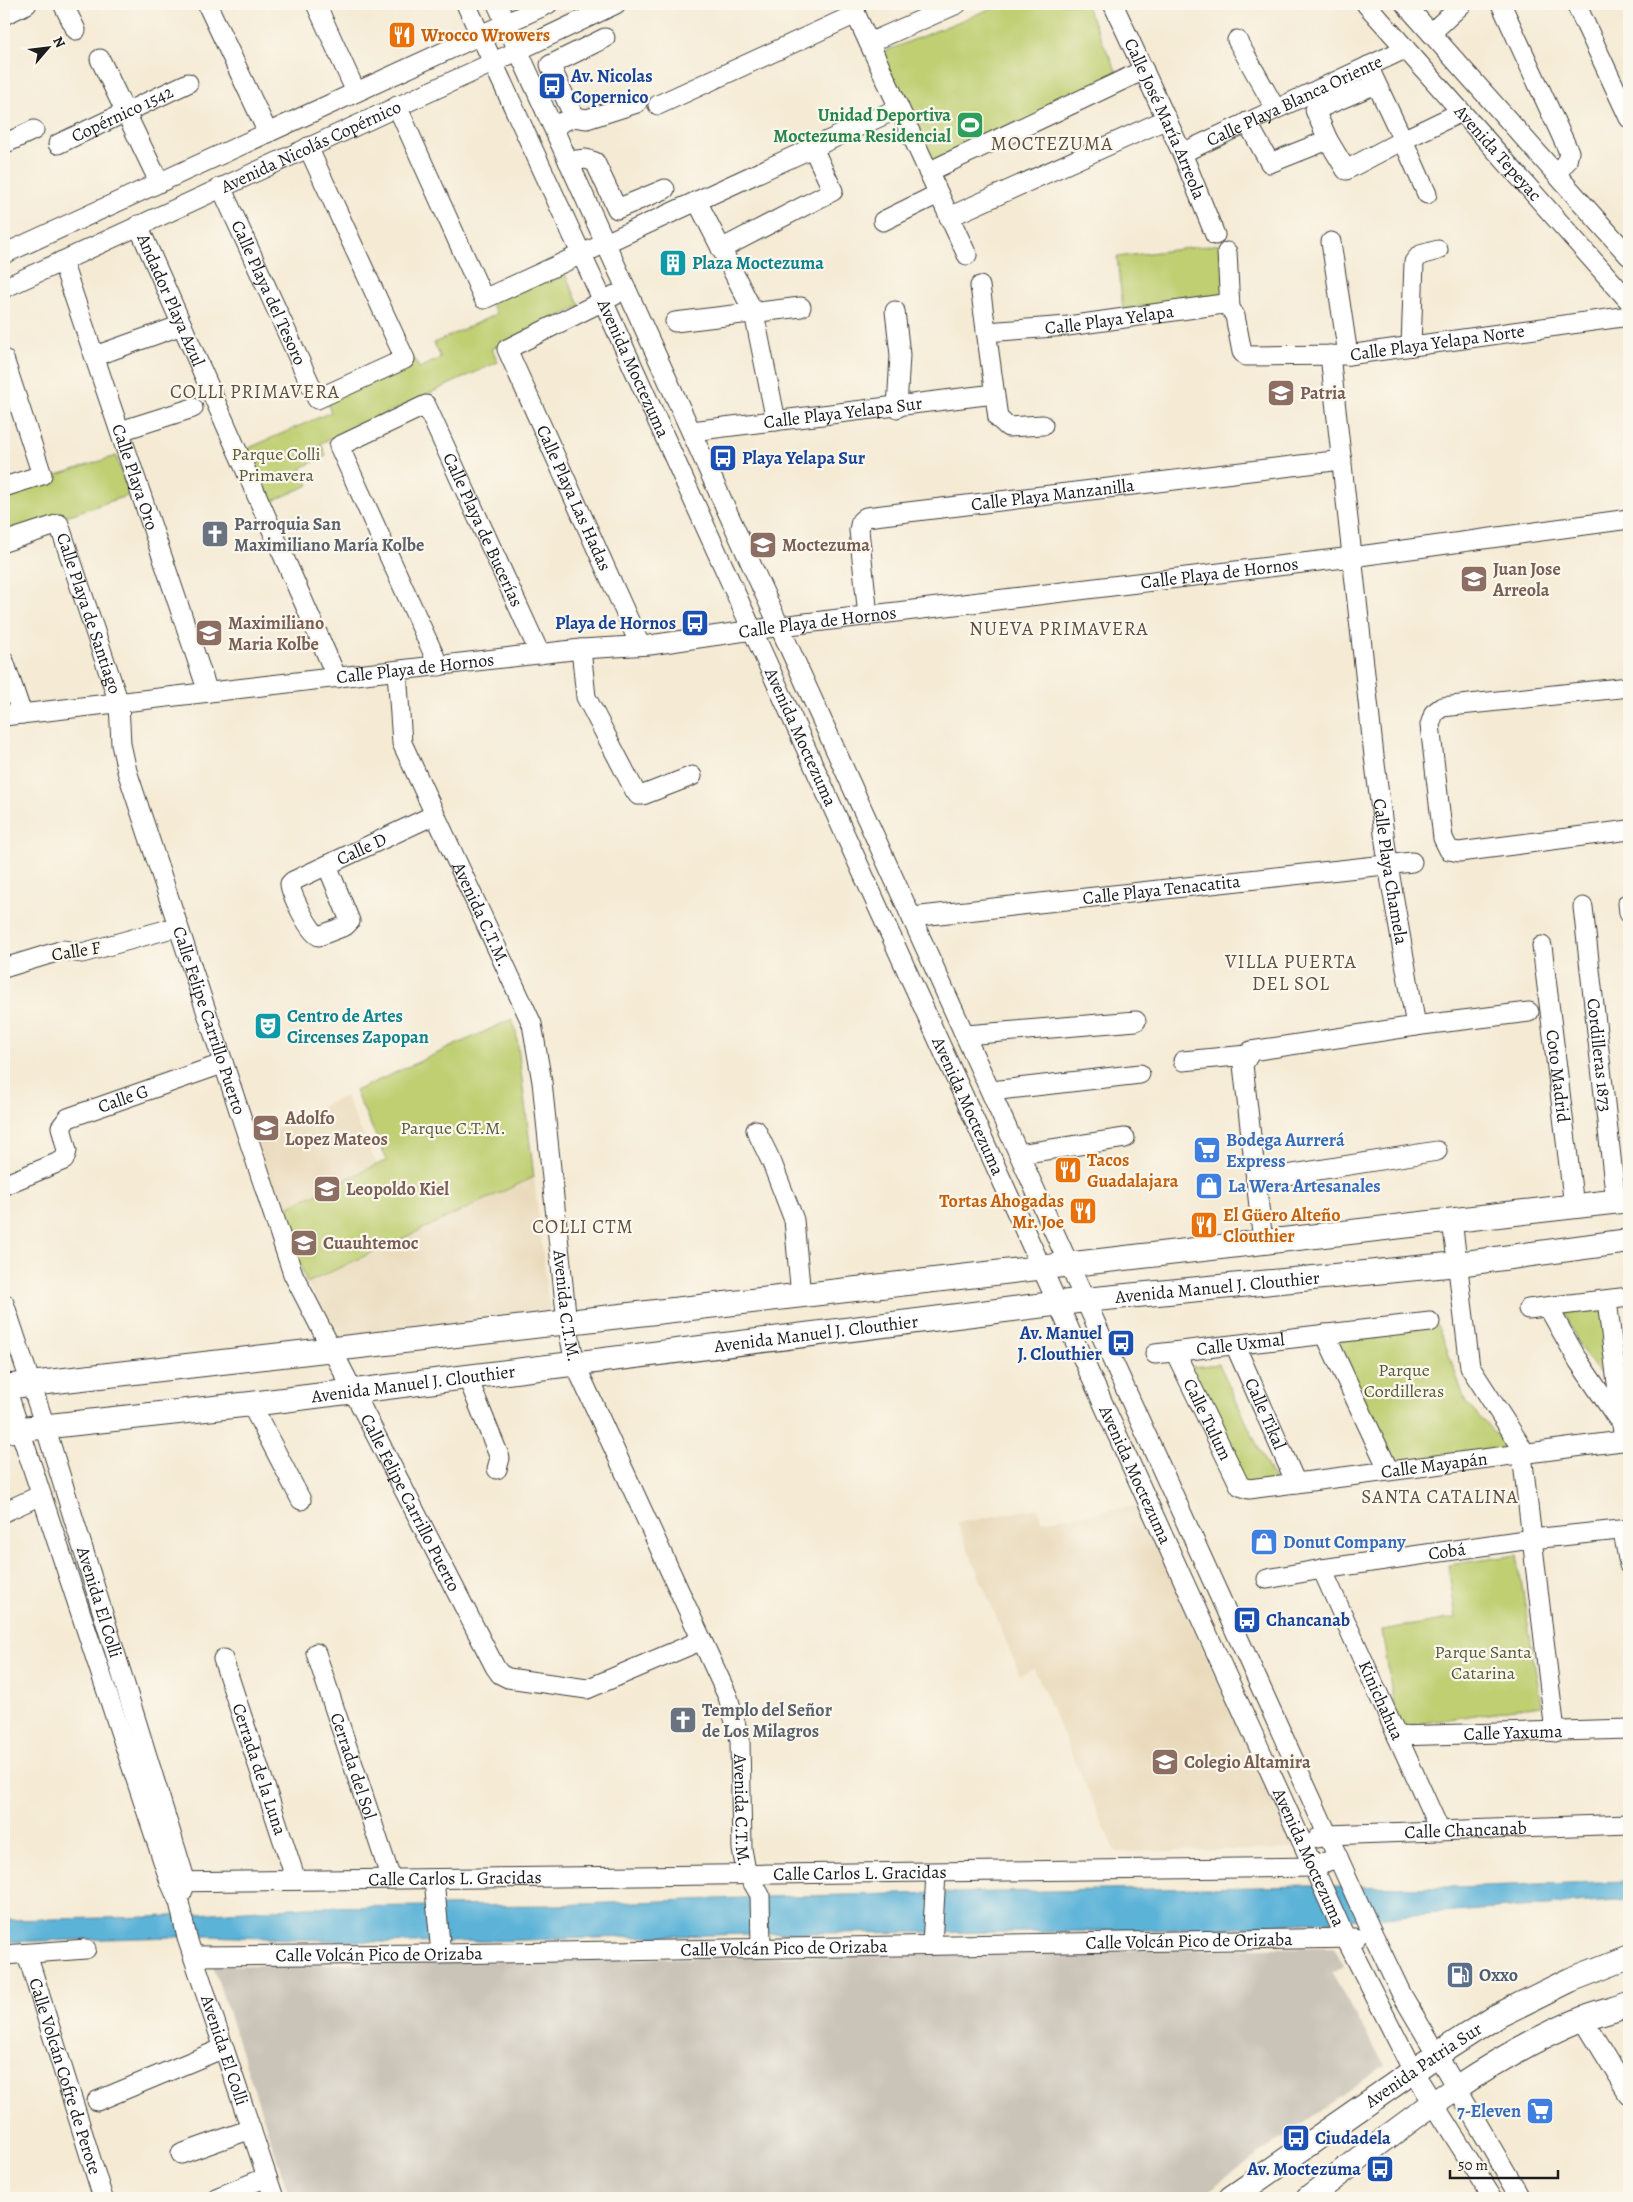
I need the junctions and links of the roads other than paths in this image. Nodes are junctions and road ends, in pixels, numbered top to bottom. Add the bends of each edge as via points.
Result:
1 (27, 4) edge
2 (63, 4) edge
3 (207, 4) edge
4 (316, 4) edge
5 (466, 4) edge
6 (498, 4) edge
7 (548, 4) edge
8 (616, 4) edge
9 (956, 4) edge
10 (1113, 4) edge
11 (1366, 4) edge
12 (1405, 4) edge
13 (1462, 4) edge
14 (1501, 4) edge
15 (1576, 4) edge
16 (853, 9) edge
17 (4, 15) edge
18 (506, 23) junction
19 (76, 30) dead end
20 (1431, 33) junction
21 (480, 37) junction
22 (605, 38) dead end
23 (1237, 40) dead end
24 (869, 44) junction
25 (1405, 49) junction
26 (518, 50) junction
27 (100, 59) dead end
28 (492, 63) junction
29 (1368, 66) junction
30 (1144, 70) junction
31 (188, 83) dead end
32 (1376, 84) junction
33 (356, 92) junction
34 (1307, 93) junction
35 (637, 103) dead end
36 (397, 106) junction
37 (658, 106) dead end
38 (899, 108) junction
39 (1276, 108) junction
40 (1315, 110) junction
41 (126, 112) junction
42 (1461, 112) junction
43 (1504, 116) junction
44 (574, 117) junction
45 (1629, 118) edge
46 (1166, 119) junction
47 (1246, 122) junction
48 (553, 126) junction
49 (34, 130) dead end
50 (268, 133) junction
51 (1482, 136) junction
52 (1328, 140) junction
53 (1403, 140) junction
54 (4, 144) edge
55 (58, 144) dead end
56 (308, 147) junction
57 (813, 148) junction
58 (1182, 153) junction
59 (568, 161) junction
60 (928, 172) junction
61 (1556, 174) junction
62 (160, 182) junction
63 (221, 187) junction
64 (665, 189) dead end
65 (938, 194) junction
66 (1427, 194) dead end
67 (697, 201) junction
68 (949, 217) junction
69 (883, 221) dead end
70 (138, 225) junction
71 (1216, 234) dead end
72 (1331, 242) dead end
73 (605, 244) junction
74 (721, 249) junction
75 (1438, 250) dead end
76 (1227, 252) dead end
77 (4, 254) edge
78 (582, 255) junction
79 (967, 255) dead end
80 (1629, 256) edge
81 (62, 260) junction
82 (4, 266) edge
83 (8, 286) edge
84 (980, 286) dead end
85 (627, 289) junction
86 (603, 301) junction
87 (1629, 301) edge
88 (801, 307) dead end
89 (1230, 308) junction
90 (895, 311) dead end
91 (754, 313) junction
92 (1629, 316) edge
93 (675, 322) dead end
94 (182, 325) junction
95 (986, 332) junction
96 (1411, 346) junction
97 (1339, 355) junction
98 (94, 356) junction
99 (4, 359) edge
100 (994, 394) junction
101 (194, 408) dead end
102 (897, 408) junction
103 (776, 421) junction
104 (1043, 425) dead end
105 (120, 431) junction
106 (692, 431) junction
107 (1342, 460) junction
108 (4, 487) edge
109 (1629, 519) edge
110 (4, 542) edge
111 (1352, 557) junction
112 (868, 616) junction
113 (781, 626) junction
114 (753, 631) junction
115 (640, 645) junction
116 (581, 650) junction
117 (540, 654) junction
118 (4, 661) edge
119 (439, 666) junction
120 (396, 671) junction
121 (337, 678) junction
122 (1629, 687) edge
123 (208, 692) junction
124 (119, 703) junction
125 (13, 715) edge
126 (692, 776) dead end
127 (434, 815) junction
128 (1629, 830) edge
129 (1412, 862) dead end
130 (327, 865) junction
131 (1388, 865) junction
132 (1583, 908) dead end
133 (912, 917) junction
134 (176, 927) junction
135 (1542, 946) dead end
136 (4, 968) edge
137 (1529, 1012) dead end
138 (1136, 1021) dead end
139 (1416, 1026) junction
140 (966, 1035) junction
141 (1247, 1055) junction
142 (1183, 1061) dead end
143 (222, 1064) junction
144 (1140, 1074) dead end
145 (991, 1091) junction
146 (756, 1130) dead end
147 (1125, 1138) dead end
148 (1437, 1150) dead end
149 (1019, 1154) junction
150 (1256, 1180) junction
151 (4, 1185) edge
152 (1622, 1201) edge
153 (1574, 1206) junction
154 (1452, 1220) junction
155 (1629, 1241) edge
156 (1263, 1242) junction
157 (1458, 1264) junction
158 (1068, 1265) junction
159 (1042, 1269) junction
160 (801, 1297) junction
161 (1629, 1297) edge
162 (1085, 1300) junction
163 (1607, 1300) junction
164 (4, 1302) edge
165 (1058, 1304) junction
166 (1548, 1307) junction
167 (1528, 1309) dead end
168 (1430, 1322) dead end
169 (567, 1323) junction
170 (1326, 1334) junction
171 (1235, 1345) junction
172 (331, 1350) junction
173 (1175, 1352) junction
174 (1155, 1354) dead end
175 (576, 1364) junction
176 (467, 1376) junction
177 (31, 1384) junction
178 (4, 1386) edge
179 (353, 1390) junction
180 (251, 1404) junction
181 (45, 1426) junction
182 (11, 1430) edge
183 (1625, 1435) edge
184 (1522, 1454) junction
185 (496, 1469) dead end
186 (1389, 1471) junction
187 (1296, 1482) junction
188 (1240, 1486) joint
189 (40, 1495) junction
190 (301, 1500) dead end
191 (4, 1512) edge
192 (1626, 1530) edge
193 (1532, 1539) junction
194 (1629, 1565) edge
195 (1322, 1568) junction
196 (1266, 1579) dead end
197 (702, 1640) junction
198 (316, 1653) dead end
199 (223, 1659) dead end
200 (1629, 1729) edge
201 (1555, 1732) junction
202 (1397, 1736) junction
203 (1629, 1824) edge
204 (1440, 1831) junction
205 (1328, 1835) junction
206 (1302, 1842) junction
207 (1338, 1856) junction
208 (1317, 1875) junction
209 (749, 1876) junction
210 (390, 1879) junction
211 (296, 1880) junction
212 (936, 1881) junction
213 (178, 1882) junction
214 (435, 1887) junction
215 (1343, 1931) junction
216 (1372, 1932) junction
217 (932, 1940) junction
218 (761, 1942) junction
219 (86, 1948) dead end
220 (27, 1954) junction
221 (441, 1954) junction
222 (4, 1955) edge
223 (193, 1956) junction
224 (1629, 1957) edge
225 (1629, 2004) edge
226 (1583, 2019) junction
227 (224, 2048) junction
228 (1438, 2054) junction
229 (1413, 2072) junction
230 (1458, 2087) junction
231 (1629, 2094) edge
232 (97, 2101) dead end
233 (1434, 2104) junction
234 (251, 2129) junction
235 (181, 2154) dead end
236 (267, 2177) junction
237 (103, 2198) edge
238 (216, 2198) edge
239 (274, 2198) edge
240 (1231, 2198) edge
241 (1308, 2198) edge
242 (1492, 2198) edge
243 (1522, 2198) edge

1 - 17 street
2 - 19 street
3 - 50 street
4 - 33 street
5 - 21 street, Avenida Moctezuma
6 - 18 street, Avenida Moctezuma
7 - 18 street, Avenida Nicolás Copérnico
8 - 26 street, Avenida Nicolás Copérnico
9 - 24 street
10 - 30 street, Calle José María Arreola
11 - 25 street, Avenida Tepeyac
12 - 20 street, Avenida Tepeyac
13 - 20 street
14 - 61 street via 1570,152
15 - 45 street
16 - 24 street
16 - 37 street
18 - 21 street, Avenida Nicolás Copérnico
18 - 26 street, Avenida Moctezuma
20 - 43 street, Avenida Tepeyac
21 - 28 street, Avenida Moctezuma
21 - 33 street, Avenida Nicolás Copérnico
22 - 44 street via 550,65
23 - 39 street
24 - 38 street
25 - 29 street, Calle Playa Blanca Oriente
25 - 42 street, Avenida Tepeyac
26 - 28 street, Avenida Nicolás Copérnico
26 - 48 street, Avenida Moctezuma
27 - 41 street
28 - 36 street, Avenida Nicolás Copérnico
28 - 78 street, Avenida Moctezuma
29 - 32 street
29 - 34 street, Calle Playa Blanca Oriente
30 - 46 street, Calle José María Arreola
30 - 60 street
31 - 41 street, Copérnico 1542
32 - 40 street
32 - 53 street
33 - 50 street, Avenida Nicolás Copérnico
34 - 39 street, Calle Playa Blanca Oriente
34 - 40 street
35 - 44 street via 587,119
36 - 56 street, Avenida Nicolás Copérnico
36 - 78 street via 484,299
38 - 57 street
38 - 60 street
39 - 47 street, Calle Playa Blanca Oriente
40 - 52 street
41 - 55 street, Copérnico 1542
41 - 62 street
42 - 51 street, Avenida Tepeyac
42 - 53 street
43 - 51 street
43 - 61 street, Avenida Tepeyac
44 - 48 street
46 - 58 street, Calle José María Arreola
46 - 68 street
47 - 52 street via 1270,163
47 - 58 street, Calle Playa Blanca Oriente
48 - 59 street, Avenida Moctezuma
49 - 54 street
50 - 62 street, Avenida Nicolás Copérnico
51 - 87 street, Avenida Tepeyac
52 - 53 street via 1346,170
53 - 66 street
56 - 63 street, Avenida Nicolás Copérnico
56 - 63 street, Calle Playa del Tesoro via 405,359 318,399
57 - 67 street
57 - 74 street via 833,191
58 - 71 street, Calle José María Arreola
59 - 64 street via 586,159 595,162 617,210
59 - 73 street, Avenida Moctezuma
60 - 65 street
61 - 80 street, Avenida Tepeyac
62 - 77 street, Avenida Nicolás Copérnico
63 - 70 street, Avenida Nicolás Copérnico
65 - 68 street
65 - 69 street
67 - 73 street
67 - 74 street
68 - 79 street
70 - 81 street, Avenida Nicolás Copérnico
70 - 94 street, Andador Playa Azul
72 - 97 street, Calle Playa Chamela
73 - 78 street
73 - 85 street, Avenida Moctezuma
74 - 91 street
75 - 96 street via 1420,255 1414,262
76 - 89 street
78 - 86 street, Avenida Moctezuma
81 - 83 street, Avenida Nicolás Copérnico
81 - 98 street, Calle Playa Oro
82 - 83 street
84 - 95 street
85 - 86 street
85 - 106 street, Avenida Moctezuma
86 - 114 street, Avenida Moctezuma
86 - 115 street, Calle Playa Las Hadas via 507,349
88 - 91 street
89 - 95 street, Calle Playa Yelapa via 1223,304 1068,326
89 - 97 street, Calle Playa Yelapa Norte via 1235,316 1244,355
90 - 102 street via 900,355
91 - 93 street
91 - 103 street
92 - 96 street, Calle Playa Yelapa Norte
94 - 98 street
94 - 121 street, Andador Playa Azul
95 - 100 street
96 - 97 street, Calle Playa Yelapa Norte
97 - 107 street, Calle Playa Chamela
98 - 105 street, Calle Playa Oro
99 - 108 street via 42,475
100 - 102 street, Calle Playa Yelapa Sur
100 - 104 street via 998,418 1008,426
101 - 105 street
102 - 103 street, Calle Playa Yelapa Sur
103 - 106 street, Calle Playa Yelapa Sur
105 - 123 street, Calle Playa Oro
106 - 113 street, Avenida Moctezuma
107 - 111 street, Calle Playa Chamela
107 - 112 street, Calle Playa Manzanilla via 866,517 861,521 859,530
109 - 111 street, Calle Playa de Hornos
110 - 124 street, Calle Playa de Santiago via 59,524
111 - 112 street, Calle Playa de Hornos
111 - 131 street, Calle Playa Chamela
112 - 113 street, Calle Playa de Hornos
113 - 114 street, Calle Playa de Hornos
113 - 133 street, Avenida Moctezuma
114 - 115 street, Calle Playa de Hornos
114 - 159 street, Avenida Moctezuma
115 - 116 street, Calle Playa de Hornos
116 - 117 street, Calle Playa de Hornos
116 - 126 street via 583,685 588,703 638,795
117 - 119 street, Calle Playa de Hornos
117 - 119 street, Calle Playa de Bucerías via 426,404 339,446
118 - 125 street
119 - 120 street, Calle Playa de Hornos
120 - 121 street, Calle Playa de Hornos
120 - 127 street, Avenida C.T.M. via 402,743
121 - 123 street, Calle Playa de Hornos
122 - 128 street via 1442,707 1434,713 1430,725 1443,838 1449,850 1459,852
123 - 124 street, Calle Playa de Hornos
124 - 125 street, Calle Playa de Hornos
124 - 134 street, Calle Felipe Carrillo Puerto via 121,744 127,771
127 - 130 street, Calle D
127 - 169 street, Avenida C.T.M. via 532,1024 542,1082
129 - 131 street, Calle Playa Tenacatita
130 - 130 street, Calle D via 290,884 316,936 345,926 350,921
131 - 133 street, Calle Playa Tenacatita
131 - 139 street, Calle Playa Chamela
132 - 152 street, Cordilleras 1873
133 - 140 street, Avenida Moctezuma
134 - 136 street, Calle F via 82,952 63,950
134 - 143 street, Calle Felipe Carrillo Puerto
135 - 153 street, Coto Madrid
137 - 139 street
138 - 140 street
139 - 141 street via 1255,1049
140 - 145 street, Avenida Moctezuma
141 - 142 street
141 - 150 street via 1243,1065
143 - 151 street, Calle G via 68,1118 61,1127 67,1151 64,1160
143 - 172 street, Calle Felipe Carrillo Puerto via 293,1274
144 - 145 street
145 - 149 street, Avenida Moctezuma
146 - 160 street via 794,1220
147 - 149 street
148 - 150 street
149 - 158 street, Avenida Moctezuma
150 - 156 street
152 - 153 main road
153 - 154 main road
154 - 156 main road
154 - 157 street
155 - 157 main road, Avenida Manuel J. Clouthier
156 - 158 main road
157 - 162 main road, Avenida Manuel J. Clouthier
157 - 184 street via 1470,1368 1521,1446
158 - 159 main road
158 - 162 street, Avenida Moctezuma
159 - 160 main road
159 - 165 street, Avenida Moctezuma
160 - 169 main road
161 - 163 street
162 - 165 main road, Avenida Manuel J. Clouthier
162 - 205 street, Avenida Moctezuma
163 - 166 street
163 - 183 street
164 - 177 street, Avenida El Colli
165 - 175 main road, Avenida Manuel J. Clouthier
165 - 206 street, Avenida Moctezuma
166 - 167 street
166 - 183 street
168 - 170 street, Calle Uxmal
169 - 172 main road
169 - 175 street, Avenida C.T.M.
170 - 171 street, Calle Uxmal
170 - 186 street
171 - 173 street, Calle Uxmal
171 - 187 street, Calle Tikal
172 - 177 main road
172 - 179 street, Calle Felipe Carrillo Puerto
173 - 174 street, Calle Uxmal
173 - 188 street, Calle Tulum
175 - 176 main road, Avenida Manuel J. Clouthier
175 - 197 street, Avenida C.T.M.
176 - 179 main road, Avenida Manuel J. Clouthier
176 - 185 street via 500,1458
177 - 178 main road
177 - 181 street, Avenida El Colli
178 - 182 street, Avenida El Colli
179 - 180 main road, Avenida Manuel J. Clouthier
179 - 197 street, Calle Felipe Carrillo Puerto via 500,1674 527,1682 587,1689
180 - 181 main road, Avenida Manuel J. Clouthier
180 - 190 street
181 - 182 main road, Avenida Manuel J. Clouthier
181 - 213 street, Avenida El Colli
182 - 189 street, Avenida El Colli
183 - 184 street, Calle Mayapán
184 - 186 street, Calle Mayapán
184 - 193 street
186 - 187 street, Calle Mayapán
187 - 188 street, Calle Mayapán via 1249,1489
189 - 191 street
189 - 213 street, Avenida El Colli
192 - 193 street, Cobá
192 - 194 street
193 - 195 street, Cobá
193 - 201 street
195 - 196 street, Cobá
195 - 202 street, Kinichahua
197 - 209 street, Avenida C.T.M. via 728,1697 740,1740 742,1849
198 - 210 street, Cerrada del Sol
199 - 211 street, Cerrada de la Luna
200 - 201 street, Calle Yaxuma
201 - 202 street, Calle Yaxuma
202 - 204 street, Kinichahua
203 - 204 street, Calle Chancanab
204 - 205 street, Calle Chancanab
205 - 206 street, Calle Chancanab
205 - 207 street, Avenida Moctezuma
206 - 208 street, Avenida Moctezuma
207 - 208 street, Calle Carlos L. Gracidas
207 - 216 street, Avenida Moctezuma
208 - 212 street, Calle Carlos L. Gracidas
208 - 215 street, Avenida Moctezuma
209 - 212 street, Calle Carlos L. Gracidas
209 - 214 street, Calle Carlos L. Gracidas
209 - 218 street, Avenida C.T.M. via 760,1895
210 - 211 street, Calle Carlos L. Gracidas
210 - 214 street, Calle Carlos L. Gracidas
211 - 213 street, Calle Carlos L. Gracidas
212 - 217 street
213 - 223 street, Avenida El Colli via 180,1908
214 - 221 street
215 - 216 street, Calle Volcán Pico de Orizaba
215 - 217 street, Calle Volcán Pico de Orizaba
215 - 229 street, Avenida Moctezuma
216 - 228 street, Avenida Moctezuma via 1402,1995
217 - 218 street, Calle Volcán Pico de Orizaba
218 - 221 street, Calle Volcán Pico de Orizaba
219 - 220 street
220 - 222 street
220 - 237 street, Calle Volcán Cofre de Perote
221 - 223 street, Calle Volcán Pico de Orizaba
223 - 227 street, Avenida El Colli
224 - 228 main road, Avenida Patria Sur via 1570,1980 1495,2017
225 - 226 main road
226 - 230 main road via 1532,2042
226 - 231 street
227 - 232 street
227 - 234 street, Avenida El Colli
228 - 229 main road, Avenida Patria Sur
228 - 230 street, Avenida Moctezuma
229 - 233 street, Avenida Moctezuma
229 - 240 main road, Avenida Patria Sur
230 - 233 main road
230 - 243 street, Avenida Moctezuma
233 - 241 main road
233 - 242 street, Avenida Moctezuma
234 - 235 street
234 - 236 street, Avenida El Colli
236 - 238 street
236 - 239 street, Avenida El Colli

